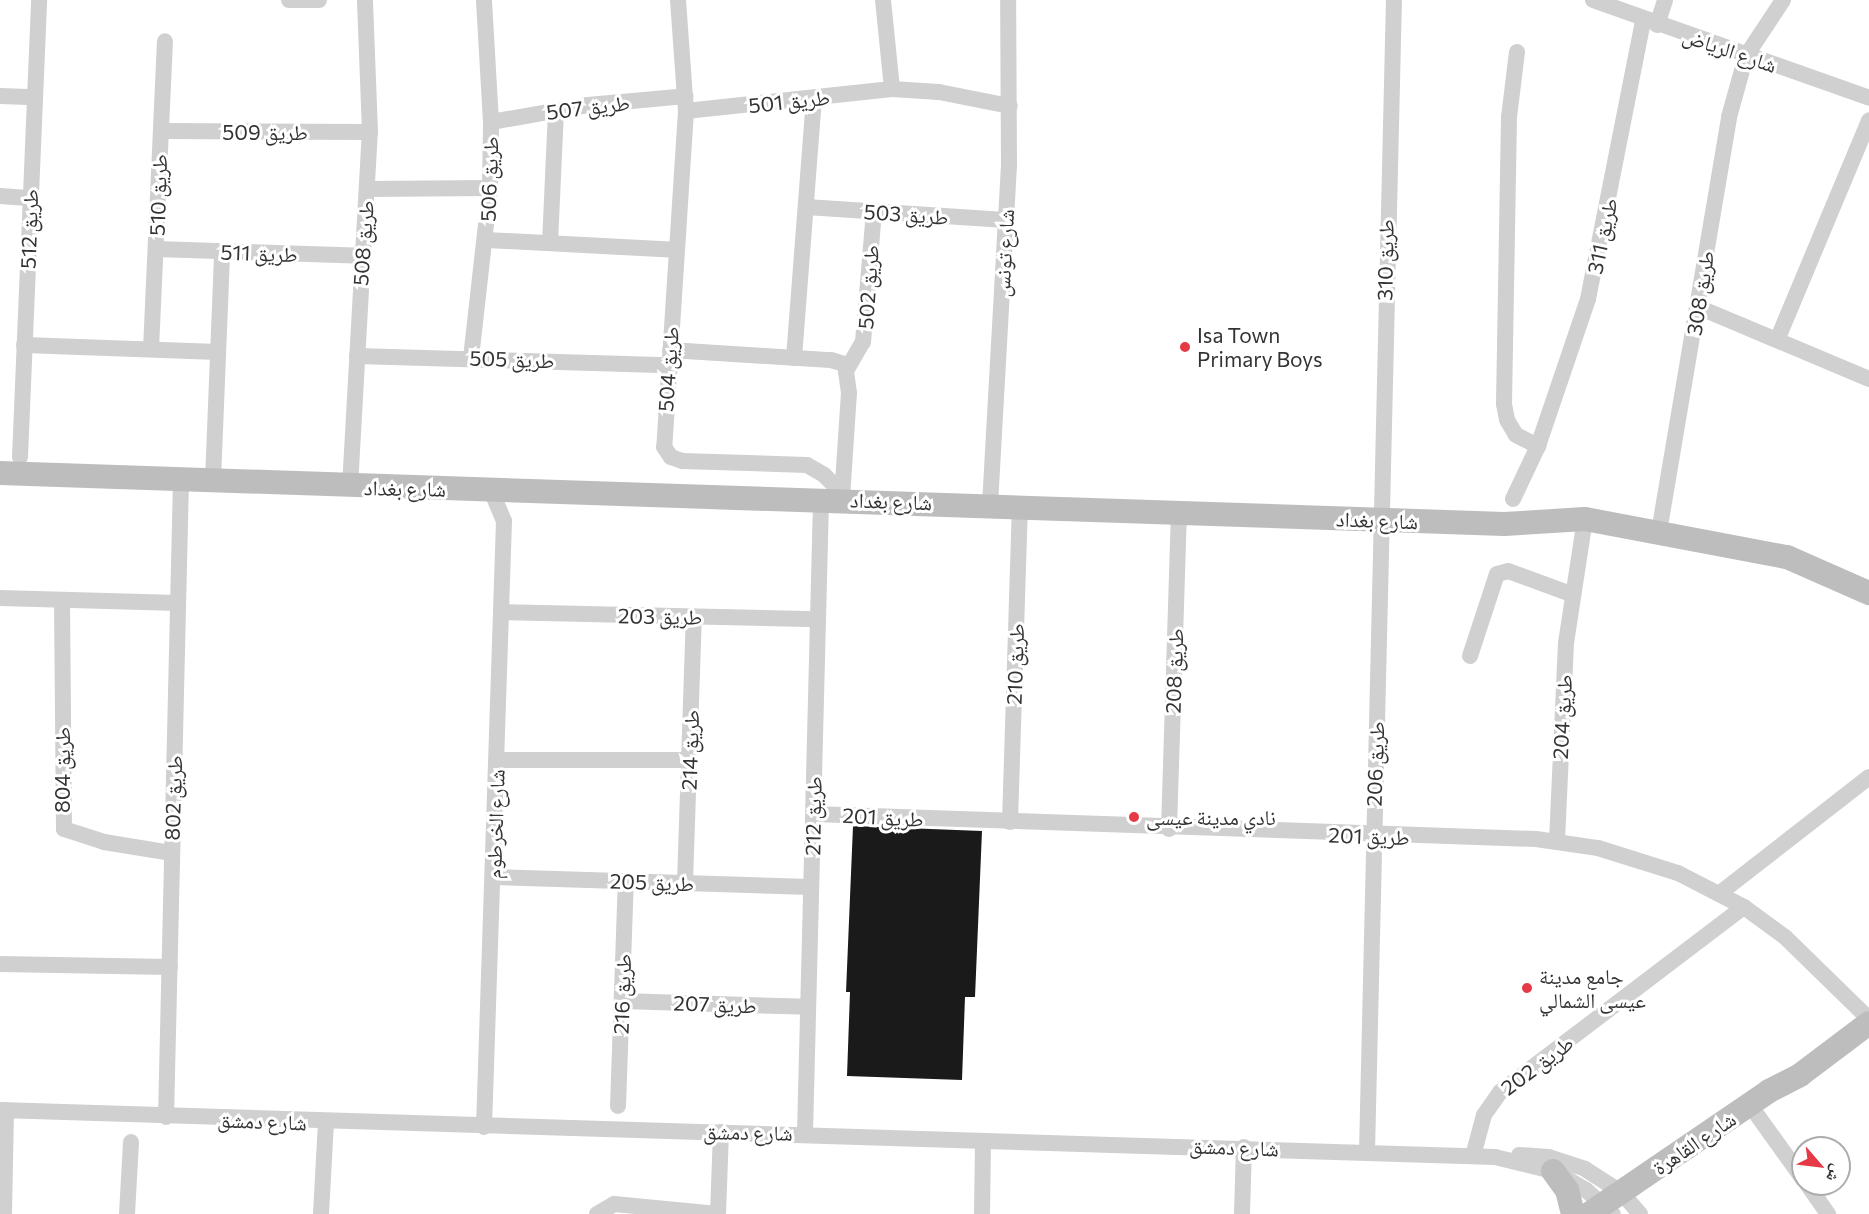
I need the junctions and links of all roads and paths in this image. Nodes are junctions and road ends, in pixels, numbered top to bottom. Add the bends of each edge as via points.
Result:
1 (39, 0) edge
2 (289, 0) edge
3 (319, 0) edge
4 (365, 0) edge
5 (484, 0) edge
6 (678, 0) edge
7 (884, 0) edge
8 (1008, 0) edge
9 (1394, 0) edge
10 (1593, 0) edge
11 (1665, 0) edge
12 (1783, 0) edge
13 (1650, 22) junction
14 (165, 40) dead end
15 (1517, 52) dead end
16 (1746, 56) junction
17 (892, 89) junction
18 (0, 96) edge
19 (35, 97) junction
20 (1869, 98) edge
21 (814, 99) junction
22 (686, 104) junction
23 (1010, 106) junction
24 (556, 110) junction
25 (1869, 120) edge
26 (491, 122) junction
27 (161, 131) junction
28 (370, 132) junction
29 (490, 188) junction
30 (367, 189) junction
31 (0, 196) edge
32 (31, 198) junction
33 (806, 207) junction
34 (874, 212) junction
35 (1006, 220) junction
36 (487, 240) junction
37 (550, 243) junction
38 (156, 249) junction
39 (675, 250) junction
40 (222, 251) junction
41 (362, 256) junction
42 (1698, 307) junction
43 (1778, 339) junction
44 (24, 345) junction
45 (152, 349) junction
46 (218, 352) junction
47 (357, 356) junction
48 (669, 357) junction
49 (471, 358) junction
50 (794, 358) junction
51 (847, 365) junction
52 (1869, 379) edge
53 (1538, 446) junction
54 (20, 457) dead end
55 (0, 473) edge
56 (181, 479) junction
57 (213, 480) junction
58 (350, 487) junction
59 (491, 490) junction
60 (523, 491) junction
61 (835, 497) junction
62 (1513, 498) dead end
63 (990, 505) junction
64 (1020, 506) junction
65 (1179, 512) junction
66 (1585, 519) junction
67 (1382, 520) junction
68 (504, 521) junction
69 (1659, 532) junction
70 (1779, 556) junction
71 (1869, 593) edge
72 (1571, 594) junction
73 (0, 598) edge
74 (62, 600) junction
75 (178, 603) junction
76 (1869, 608) edge
77 (501, 612) junction
78 (694, 616) junction
79 (818, 619) junction
80 (1470, 656) dead end
81 (497, 760) junction
82 (689, 760) junction
83 (1869, 777) edge
84 (813, 814) junction
85 (1010, 822) junction
86 (1169, 829) junction
87 (1372, 837) junction
88 (1557, 841) junction
89 (172, 853) junction
90 (493, 877) junction
91 (626, 881) junction
92 (686, 883) junction
93 (812, 887) junction
94 (1720, 893) junction
95 (1744, 907) junction
96 (0, 964) edge
97 (170, 967) junction
98 (622, 1001) junction
99 (808, 1007) junction
100 (1869, 1021) edge
101 (618, 1106) dead end
102 (3, 1110) edge
103 (1754, 1110) junction
104 (166, 1117) junction
105 (326, 1123) junction
106 (484, 1127) junction
107 (721, 1132) junction
108 (805, 1133) junction
109 (983, 1140) junction
110 (131, 1142) dead end
111 (1244, 1147) junction
112 (1367, 1152) junction
113 (1473, 1156) junction
114 (1495, 1157) junction
115 (1791, 1162) edge
116 (1553, 1171) junction
117 (1815, 1196) edge
118 (1616, 1208) edge
119 (4, 1214) edge
120 (127, 1214) edge
121 (321, 1214) edge
122 (597, 1214) edge
123 (718, 1214) edge
124 (982, 1214) edge
125 (1242, 1214) edge
126 (1572, 1214) edge
127 (1828, 1214) edge

1 - 19 street, طريق 512
2 - 3 street
4 - 28 street, طريق 508
5 - 26 street, طريق 506
6 - 22 street
7 - 17 street
8 - 23 street, شارع تونس
9 - 67 street, طريق 310
10 - 13 street, شارع الرياض
11 - 13 street, طريق 311
12 - 16 street, طريق 308
13 - 16 street, شارع الرياض
13 - 53 street, طريق 311 via 1596,265 1577,336
14 - 27 street, طريق 510
15 - 53 street via 1509,117 1504,404 1516,435
16 - 20 street, شارع الرياض
16 - 42 street, طريق 308 via 1729,117
17 - 21 street, طريق 501
17 - 23 street, طريق 501 via 939,92
18 - 19 street
19 - 32 street, طريق 512
21 - 22 street, طريق 501
21 - 33 street
22 - 24 street, طريق 507
22 - 39 street, طريق 504
23 - 35 street, شارع تونس
24 - 26 street, طريق 507
24 - 37 street
25 - 43 street
26 - 29 street, طريق 506
27 - 28 street, طريق 509
27 - 38 street, طريق 510
28 - 30 street, طريق 508
29 - 30 street
29 - 36 street, طريق 506
30 - 41 street, طريق 508
31 - 32 street
32 - 44 street, طريق 512
33 - 34 street, طريق 503
33 - 50 street
34 - 35 street, طريق 503
34 - 51 street, طريق 502 via 864,342
35 - 63 street, شارع تونس
36 - 37 street
36 - 49 street, طريق 506
37 - 39 street
38 - 40 street, طريق 511
38 - 45 street, طريق 510
39 - 48 street, طريق 504
40 - 41 street, طريق 511
40 - 46 street
41 - 47 street, طريق 508
42 - 43 street
42 - 69 street, طريق 308
43 - 52 street
44 - 45 street
44 - 54 street, طريق 512
45 - 46 street
46 - 57 street
47 - 49 street, طريق 505
47 - 58 street, طريق 508
48 - 49 street, طريق 505
48 - 50 street
48 - 61 street, طريق 504 via 664,440 671,457 682,461 807,465 824,475
50 - 51 street
51 - 61 street via 849,393
53 - 62 street, طريق 311
55 - 56 street, شارع بغداد
56 - 57 street, شارع بغداد
56 - 75 street, طريق 802
57 - 58 street, شارع بغداد
58 - 59 street, شارع بغداد
59 - 60 street, شارع بغداد
59 - 68 street, شارع الخرطوم
60 - 61 street, شارع بغداد
60 - 68 street
61 - 63 street, شارع بغداد
61 - 79 street, طريق 212
63 - 64 street, شارع بغداد
64 - 65 street, شارع بغداد
64 - 85 street, طريق 210
65 - 67 street, شارع بغداد
65 - 86 street, طريق 208
66 - 67 street, شارع بغداد via 1504,524
66 - 69 street, شارع بغداد
66 - 72 street, طريق 204
67 - 87 street, طريق 206
68 - 77 street, شارع الخرطوم
69 - 70 street, شارع بغداد
70 - 71 street, شارع بغداد via 1804,562
70 - 76 street, شارع بغداد via 1800,573
72 - 80 street via 1508,571 1497,574
72 - 88 street, طريق 204 via 1562,692
73 - 74 street
74 - 75 street
74 - 89 street, طريق 804 via 64,829 104,842
75 - 89 street, طريق 802
77 - 78 street, طريق 203
77 - 81 street, شارع الخرطوم
78 - 79 street, طريق 203
78 - 82 street, طريق 214
79 - 84 street, طريق 212
81 - 82 street
81 - 90 street, شارع الخرطوم
82 - 92 street, طريق 214
83 - 94 street
84 - 85 street, طريق 201
84 - 93 street, طريق 212
85 - 86 street, طريق 201
86 - 87 street, طريق 201
87 - 88 street, طريق 201
87 - 112 street, طريق 206
88 - 94 street, طريق 201 via 1633,857
89 - 97 street, طريق 802
90 - 91 street, طريق 205
90 - 106 street, شارع الخرطوم
91 - 92 street, طريق 205
91 - 98 street, طريق 216
92 - 93 street, طريق 205
93 - 99 street, طريق 212
94 - 95 street, طريق 201
95 - 100 street, طريق 201 via 1794,944
95 - 113 street, طريق 202 via 1500,1092 1484,1115
96 - 97 street
97 - 104 street, طريق 802
98 - 99 street, طريق 207
98 - 101 street, طريق 216
99 - 108 street, طريق 212
100 - 103 street, شارع القاهرة
102 - 104 street, شارع دمشق
102 - 119 street
103 - 115 street
103 - 118 street, شارع القاهرة
104 - 105 street, شارع دمشق
105 - 106 street, شارع دمشق
105 - 121 street
106 - 107 street, شارع دمشق
107 - 108 street, شارع دمشق
107 - 123 street
108 - 109 street, شارع دمشق
109 - 111 street, شارع دمشق
109 - 124 street
110 - 120 street
111 - 112 street, شارع دمشق
111 - 125 street
112 - 113 street, شارع دمشق
113 - 114 street, شارع دمشق
114 - 116 street, شارع دمشق
114 - 118 street, شارع دمشق via 1531,1155 1569,1162 1604,1179
116 - 118 street, شارع دمشق
116 - 126 street via 1567,1190
117 - 127 street
122 - 123 street via 614,1204 698,1209

